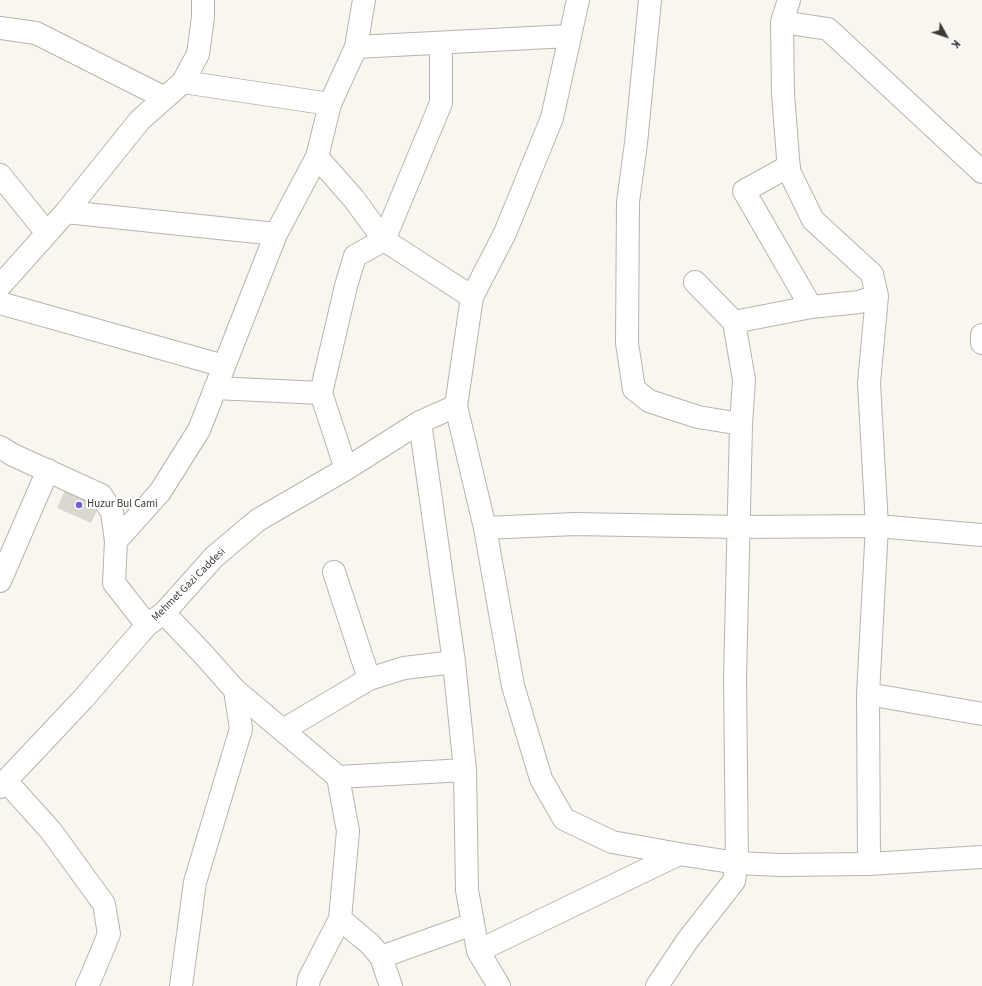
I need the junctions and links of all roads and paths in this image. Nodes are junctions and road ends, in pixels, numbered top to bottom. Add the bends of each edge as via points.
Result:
1 (203, 0) edge
2 (364, 0) edge
3 (578, 0) edge
4 (650, 0) edge
5 (789, 0) edge
6 (782, 22) junction
7 (0, 28) edge
8 (569, 36) junction
9 (441, 43) junction
10 (356, 47) junction
11 (183, 82) junction
12 (165, 98) junction
13 (330, 104) junction
14 (317, 156) junction
15 (978, 161) edge
16 (789, 166) junction
17 (0, 175) edge
18 (66, 212) junction
19 (47, 233) junction
20 (276, 234) junction
21 (384, 240) junction
22 (695, 282) dead end
23 (0, 286) edge
24 (877, 296) junction
25 (472, 297) junction
26 (0, 304) edge
27 (811, 307) junction
28 (734, 322) junction
29 (982, 335) edge
30 (982, 343) edge
31 (224, 366) junction
32 (215, 388) junction
33 (321, 393) junction
34 (456, 406) junction
35 (420, 422) junction
36 (741, 424) junction
37 (0, 446) edge
38 (346, 469) junction
39 (48, 470) junction
40 (877, 526) junction
41 (739, 527) junction
42 (485, 528) junction
43 (982, 535) edge
44 (116, 541) junction
45 (334, 572) dead end
46 (0, 582) edge
47 (156, 619) junction
48 (454, 662) junction
49 (369, 679) junction
50 (235, 690) junction
51 (868, 694) junction
52 (982, 714) edge
53 (283, 730) junction
54 (464, 770) junction
55 (338, 777) junction
56 (3, 784) edge
57 (679, 854) junction
58 (982, 857) edge
59 (737, 863) junction
60 (869, 864) junction
61 (340, 919) junction
62 (473, 924) junction
63 (478, 951) junction
64 (381, 957) junction
65 (86, 986) edge
66 (181, 986) edge
67 (308, 986) edge
68 (391, 986) edge
69 (499, 986) edge
70 (657, 986) edge

1 - 11 street via 198,54
2 - 10 street
3 - 8 street
4 - 36 street via 628,202 627,343 634,389 656,404 698,417
5 - 6 street
6 - 15 street via 828,29
6 - 16 street via 783,94
7 - 12 street via 36,33
8 - 9 street
8 - 25 street via 552,118 505,232
9 - 10 street
9 - 21 street via 441,103
10 - 13 street
11 - 12 street
11 - 13 street
12 - 18 street via 140,120
13 - 14 street
14 - 20 street
14 - 21 street via 354,199
16 - 24 street via 789,171 813,220 872,274
16 - 27 street via 744,191
17 - 19 street
18 - 19 street
18 - 20 street
19 - 23 street
20 - 31 street
21 - 25 street
21 - 33 street via 355,256
22 - 28 street
24 - 27 street via 859,302
24 - 40 street via 869,383
25 - 34 street
26 - 31 street
27 - 28 street
28 - 36 street via 744,380
29 - 30 street
31 - 32 street
32 - 33 street
32 - 44 street via 199,430 160,492
33 - 38 street
34 - 35 street, Mehmet Gazi Caddesi
34 - 42 street
35 - 38 street, Mehmet Gazi Caddesi
35 - 48 street
36 - 41 street
37 - 39 street via 13,455
38 - 47 street, Mehmet Gazi Caddesi via 258,520 214,557
39 - 44 street via 102,495 112,512
39 - 46 street
40 - 41 street
40 - 43 street
40 - 51 street
41 - 42 street via 575,524
41 - 59 street via 735,679
42 - 57 street via 513,686 541,779 564,819 612,842
44 - 47 street via 114,583
45 - 49 street
47 - 50 street via 203,654
47 - 56 street, Mehmet Gazi Caddesi
48 - 49 street via 404,668
48 - 54 street
49 - 53 street
50 - 53 street
50 - 66 street via 240,729 195,882
51 - 52 street
51 - 60 street
53 - 55 street
54 - 55 street
54 - 62 street via 467,890
55 - 61 street via 348,831
56 - 65 street via 50,831 104,904 109,934
57 - 59 street
57 - 63 street
58 - 60 street
59 - 60 street
59 - 70 street via 734,881 687,941
61 - 64 street via 370,944
61 - 67 street via 309,979
62 - 63 street
62 - 64 street
63 - 69 street
64 - 68 street

